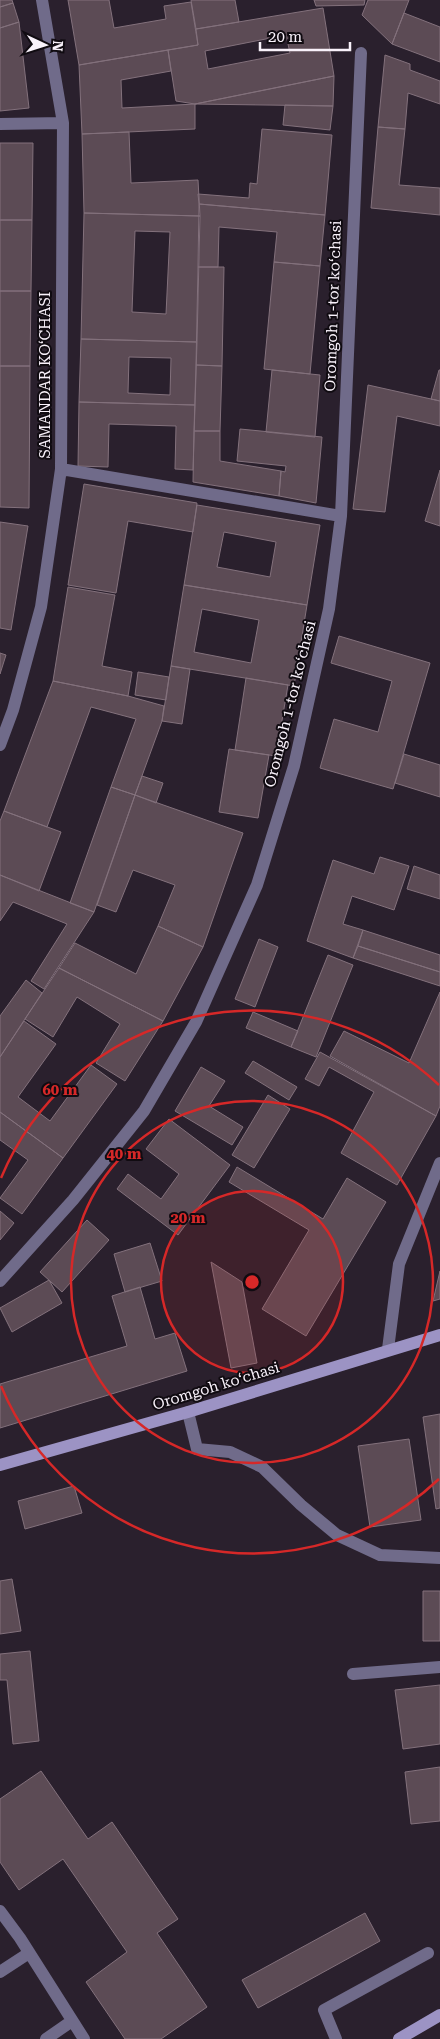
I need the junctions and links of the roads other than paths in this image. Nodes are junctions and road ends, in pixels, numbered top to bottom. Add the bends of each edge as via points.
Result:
1 (42, 0) edge
2 (361, 52) dead end
3 (63, 123) junction
4 (0, 124) edge
5 (61, 469) junction
6 (341, 516) junction
7 (0, 745) edge
8 (440, 1163) edge
9 (0, 1281) edge
10 (440, 1335) edge
11 (388, 1349) junction
12 (188, 1412) junction
13 (0, 1466) edge
14 (440, 1558) edge
15 (440, 1667) edge
16 (353, 1674) dead end
17 (0, 1911) edge
18 (29, 1953) junction
19 (428, 1953) dead end
20 (0, 1972) edge
21 (440, 2016) edge
22 (72, 2021) junction
23 (46, 2039) edge
24 (84, 2039) edge
25 (336, 2039) edge
26 (399, 2039) edge

1 - 3 street, SAMANDAR KO‘CHASI
2 - 6 street, Oromgoh 1-tor koʻchasi
3 - 4 street
3 - 5 street, SAMANDAR KO‘CHASI
5 - 6 street
5 - 7 street, SAMANDAR KO‘CHASI via 41,607
6 - 9 street, Oromgoh 1-tor koʻchasi via 329,609 294,766 258,885 196,1022 144,1111 73,1200
8 - 11 street via 399,1264
10 - 11 street, Oromgoh koʻchasi
11 - 12 street, Oromgoh koʻchasi
12 - 13 street, Oromgoh koʻchasi
12 - 14 street via 197,1449 230,1452 262,1467 301,1506 337,1535 380,1555
15 - 16 street
17 - 18 street
18 - 20 street
18 - 22 street
19 - 25 street via 324,2010
21 - 26 street
22 - 23 street
22 - 24 street

